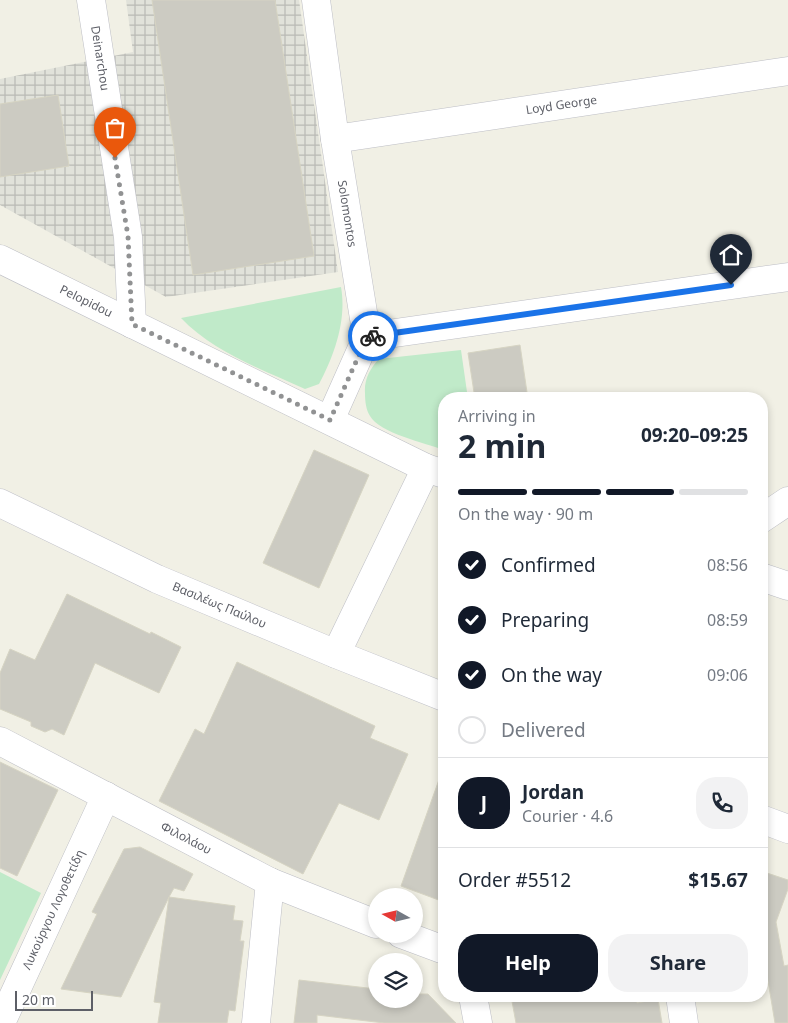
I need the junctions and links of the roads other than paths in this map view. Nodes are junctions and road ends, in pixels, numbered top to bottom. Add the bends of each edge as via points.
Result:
1 (90, 0) edge
2 (316, 0) edge
3 (788, 71) edge
4 (335, 139) junction
5 (0, 260) edge
6 (788, 277) edge
7 (132, 324) junction
8 (367, 337) junction
9 (330, 420) junction
10 (435, 471) edge
11 (788, 501) edge
12 (0, 503) edge
13 (768, 514) edge
14 (768, 579) edge
15 (788, 586) edge
16 (336, 654) junction
17 (438, 695) edge
18 (0, 741) edge
19 (106, 796) junction
20 (768, 822) edge
21 (788, 830) edge
22 (270, 882) junction
23 (368, 921) edge
24 (423, 942) edge
25 (438, 948) edge
26 (474, 1002) edge
27 (681, 1002) edge
28 (1, 1023) edge
29 (256, 1023) edge
30 (478, 1023) edge
31 (684, 1023) edge

1 - 7 street, Deinarchou via 128,236
2 - 4 street, Solomontos
3 - 4 street, Loyd George
4 - 8 street, Solomontos
5 - 7 street, Pelopidou
6 - 8 street
7 - 9 street, Pelopidou
8 - 9 street
9 - 10 street, Pelopidou
10 - 16 street
11 - 13 street
12 - 16 street, Βασιλέως Παύλου via 157,579
14 - 15 street
16 - 17 street, Βασιλέως Παύλου
18 - 19 street, Φιλολάου
19 - 22 street, Φιλολάου
19 - 28 street, Λυκούργου Λογοθετίδη
20 - 21 street
22 - 23 street, Φιλολάου
22 - 29 street
24 - 25 street
26 - 30 street
27 - 31 street

